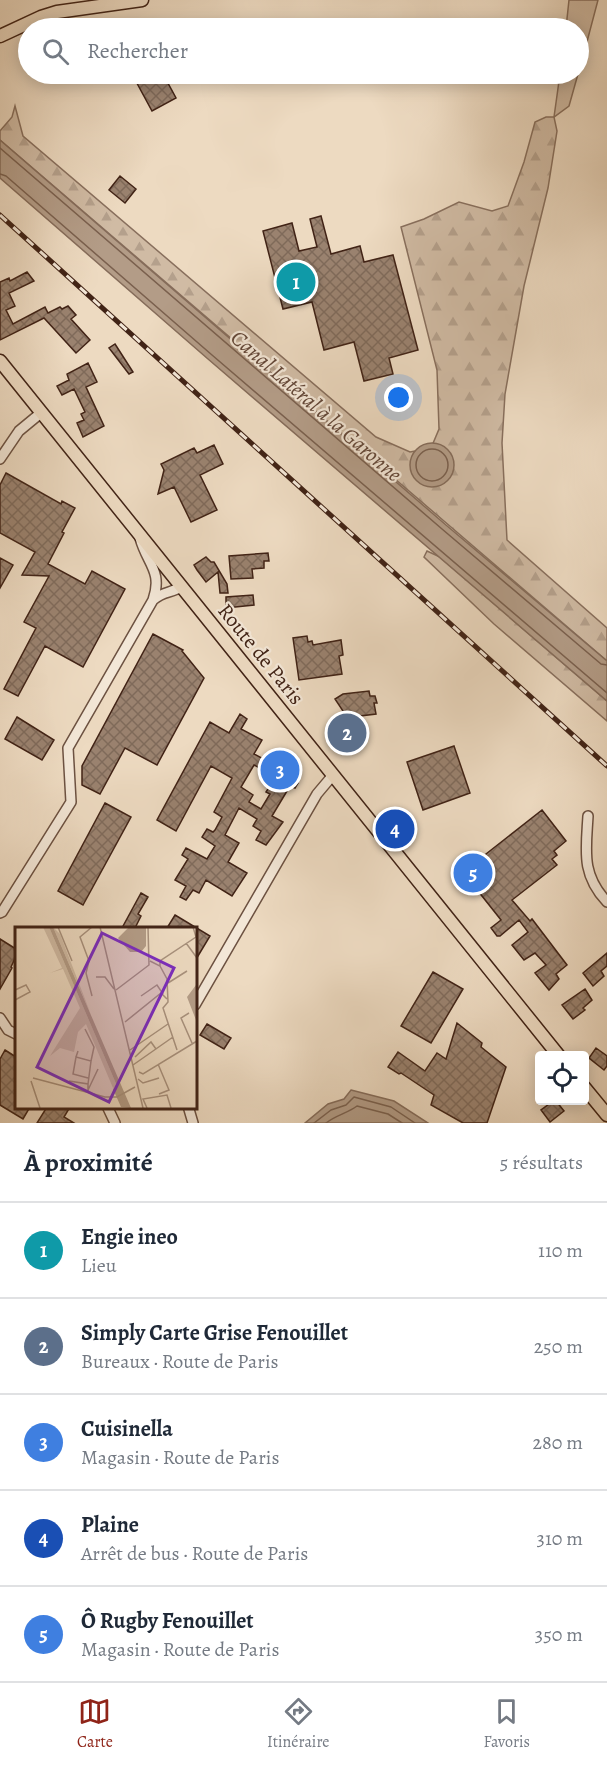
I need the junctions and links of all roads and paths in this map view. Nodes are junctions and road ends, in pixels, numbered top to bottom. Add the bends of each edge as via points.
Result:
1 (142, 0) edge
2 (39, 18) edge
3 (18, 28) edge
4 (0, 36) edge
5 (0, 361) edge
6 (42, 412) junction
7 (0, 459) edge
8 (139, 533) junction
9 (182, 586) junction
10 (153, 600) junction
11 (333, 775) junction
12 (588, 816) dead end
13 (607, 902) edge
14 (0, 913) edge
15 (196, 1003) edge
16 (0, 1018) edge
17 (15, 1034) edge
18 (555, 1051) edge
19 (589, 1092) edge
20 (108, 1108) edge
21 (188, 1108) edge
22 (607, 1115) edge
23 (115, 1123) edge
24 (193, 1123) edge

1 - 2 main road
3 - 4 main road
5 - 6 main road, Route de Paris
6 - 7 street via 19,431
6 - 8 main road, Route de Paris
8 - 9 main road, Route de Paris
8 - 10 street via 158,583
9 - 10 street
9 - 11 main road, Route de Paris
10 - 14 street via 68,748 71,802
11 - 15 street via 317,794
11 - 18 main road, Route de Paris
12 - 13 street via 587,869
16 - 17 street
19 - 22 main road
20 - 23 street
21 - 24 street

